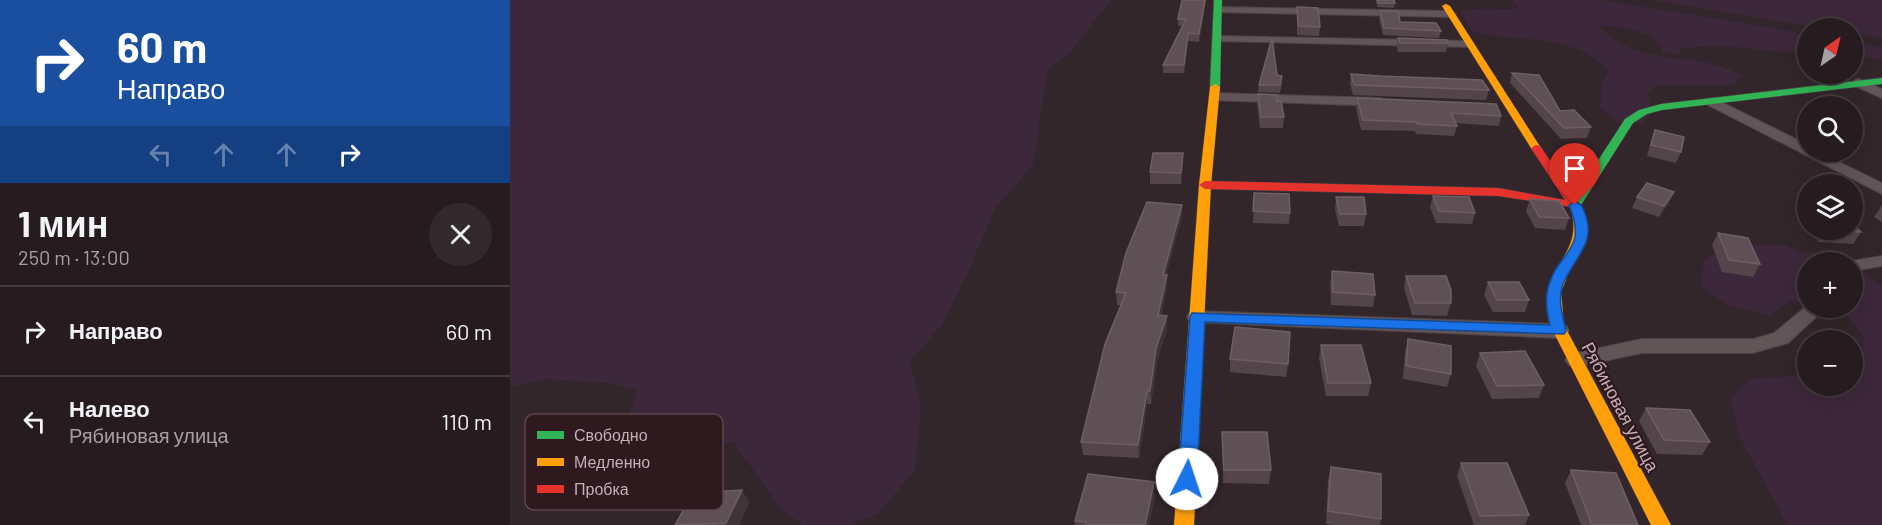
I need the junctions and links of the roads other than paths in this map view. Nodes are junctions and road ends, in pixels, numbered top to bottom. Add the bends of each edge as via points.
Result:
1 (1219, 5) edge
2 (1449, 10) joint
3 (1218, 39) junction
4 (1467, 44) junction
5 (1882, 81) edge
6 (1863, 83) edge
7 (1851, 84) edge
8 (1861, 84) edge
9 (1882, 94) edge
10 (1215, 97) junction
11 (1713, 102) junction
12 (1390, 103) edge
13 (1797, 145) edge
14 (1829, 162) edge
15 (1205, 185) junction
16 (1882, 189) edge
17 (1575, 205) junction
18 (1882, 261) edge
19 (1863, 264) edge
20 (1197, 317) junction
21 (1804, 318) edge
22 (1559, 331) junction
23 (1576, 360) junction
24 (1184, 525) edge
25 (1661, 525) edge

1 - 2 street
1 - 3 street
2 - 4 street, Рябиновая улица
3 - 4 street
3 - 10 street
4 - 17 street, Рябиновая улица via 1502,106
5 - 6 street
7 - 11 street
8 - 9 street
10 - 12 street
10 - 15 street
11 - 13 street
11 - 17 street via 1661,107 1629,121
14 - 16 street
15 - 17 street via 1498,192
15 - 20 street
17 - 22 street, Рябиновая улица via 1583,238 1555,285 1553,305
18 - 19 street
20 - 22 street
20 - 24 street
21 - 23 street via 1781,338 1753,346 1642,346
22 - 23 street, Рябиновая улица
23 - 25 street, Рябиновая улица

